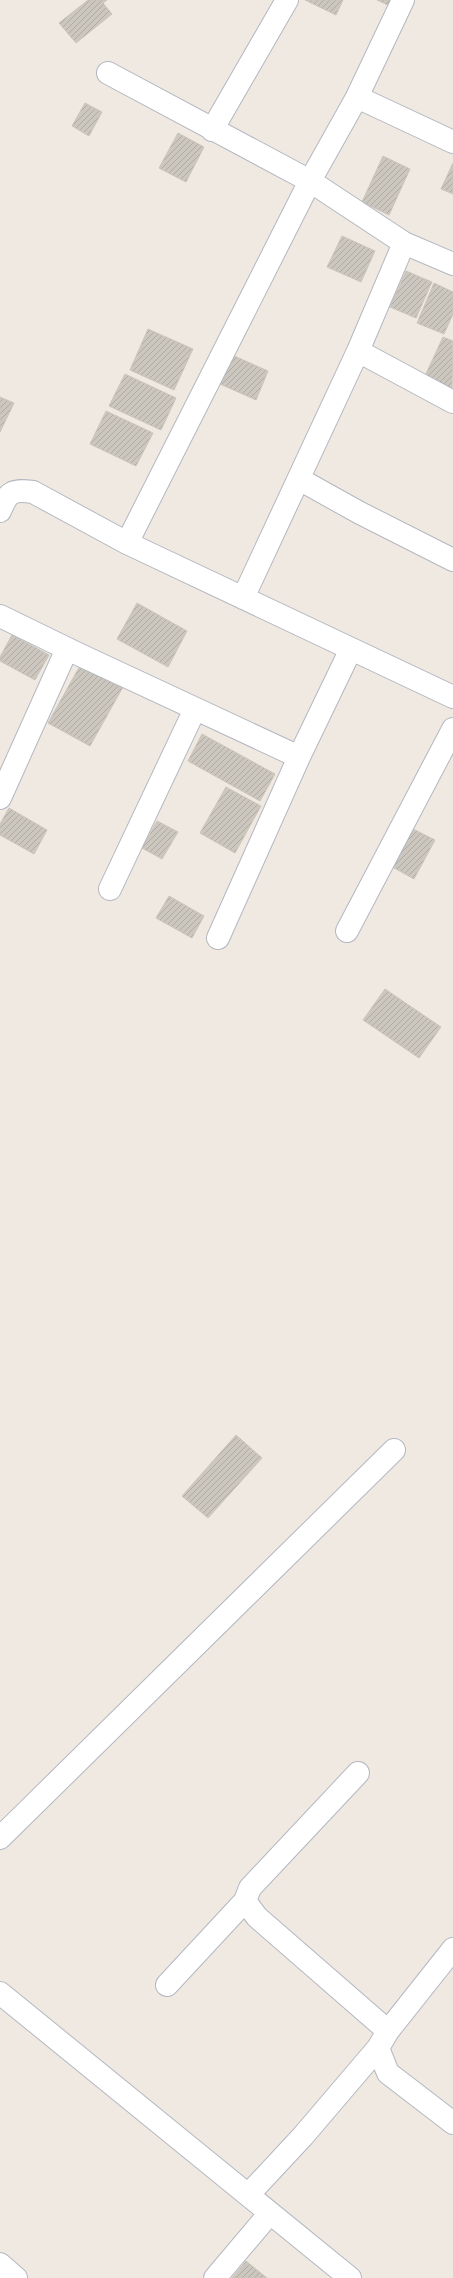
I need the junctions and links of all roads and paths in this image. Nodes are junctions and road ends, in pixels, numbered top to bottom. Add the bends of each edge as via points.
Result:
1 (287, 0) edge
2 (403, 0) edge
3 (108, 74) dead end
4 (358, 97) junction
5 (212, 130) junction
6 (453, 142) edge
7 (310, 181) junction
8 (404, 243) junction
9 (453, 264) edge
10 (358, 351) junction
11 (453, 402) edge
12 (299, 479) junction
13 (0, 511) edge
14 (128, 543) junction
15 (453, 560) edge
16 (243, 598) junction
17 (0, 616) edge
18 (67, 649) junction
19 (351, 649) junction
20 (453, 697) edge
21 (195, 709) junction
22 (453, 729) edge
23 (299, 757) junction
24 (0, 798) edge
25 (110, 890) dead end
26 (347, 931) dead end
27 (218, 938) dead end
28 (394, 1450) dead end
29 (358, 1773) dead end
30 (0, 1838) edge
31 (246, 1901) junction
32 (453, 1949) edge
33 (167, 1985) dead end
34 (0, 1993) edge
35 (383, 2040) junction
36 (453, 2123) edge
37 (248, 2195) junction
38 (270, 2213) junction
39 (0, 2264) edge
40 (16, 2278) edge
41 (215, 2278) edge
42 (350, 2278) edge

1 - 5 street
2 - 4 street
3 - 5 street
4 - 6 street
4 - 7 street
5 - 7 street
7 - 8 street
7 - 14 street
8 - 9 street
8 - 10 street
10 - 11 street
10 - 12 street
12 - 15 street
12 - 16 street
13 - 14 street via 6,497 18,490 33,492
14 - 16 street
16 - 19 street
17 - 18 street
18 - 21 street
18 - 24 street
19 - 20 street
19 - 23 street
21 - 23 street
21 - 25 street
22 - 26 street
23 - 27 street
28 - 30 street
29 - 31 street via 250,1888
31 - 33 street
31 - 35 street via 257,1917
32 - 35 street
34 - 37 street
35 - 36 street via 388,2073
35 - 37 street via 303,2136
37 - 38 street
38 - 41 street
38 - 42 street
39 - 40 street

